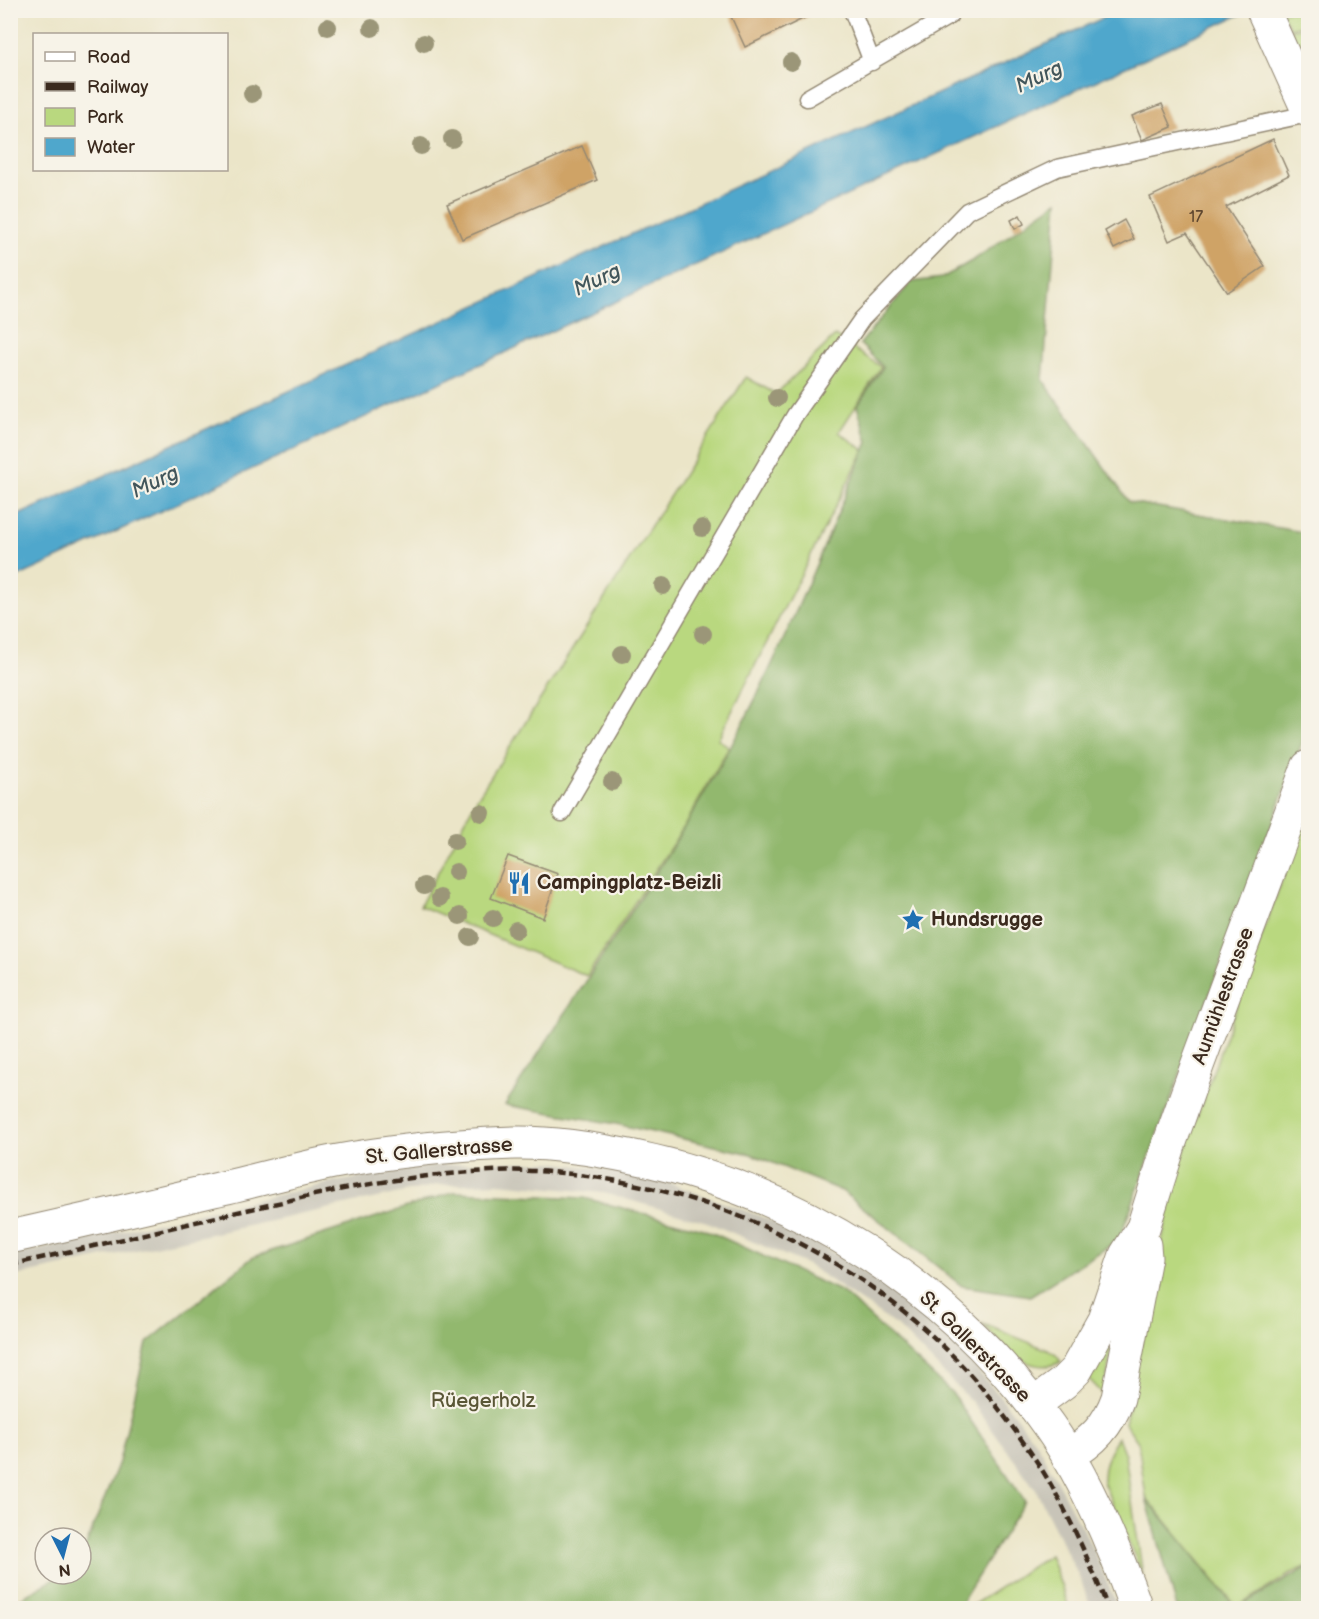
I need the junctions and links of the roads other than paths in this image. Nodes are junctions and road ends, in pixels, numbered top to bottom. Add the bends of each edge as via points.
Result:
1 (852, 10) edge
2 (948, 10) edge
3 (1263, 10) edge
4 (872, 62) junction
5 (807, 98) dead end
6 (1308, 112) edge
7 (1308, 767) edge
8 (562, 813) dead end
9 (1143, 1228) junction
10 (10, 1237) edge
11 (1034, 1405) junction
12 (1068, 1456) junction
13 (1136, 1608) edge

1 - 4 lane
2 - 4 lane via 949,16
3 - 6 main road
4 - 5 lane
6 - 8 lane via 1057,168 967,211 862,318 795,415
7 - 9 main road, Aumühlestrasse via 1197,1066
9 - 11 main road, Aumühlestrasse via 1126,1255 1104,1320 1086,1354 1063,1383
9 - 12 main road, Aumühlestrasse via 1145,1257 1118,1398 1112,1415 1096,1437
10 - 11 main road, St. Gallerstrasse via 332,1162 410,1150 518,1143 593,1148 707,1176 773,1201 837,1234 906,1280 959,1326
11 - 12 main road, St. Gallerstrasse
12 - 13 main road, St. Gallerstrasse

